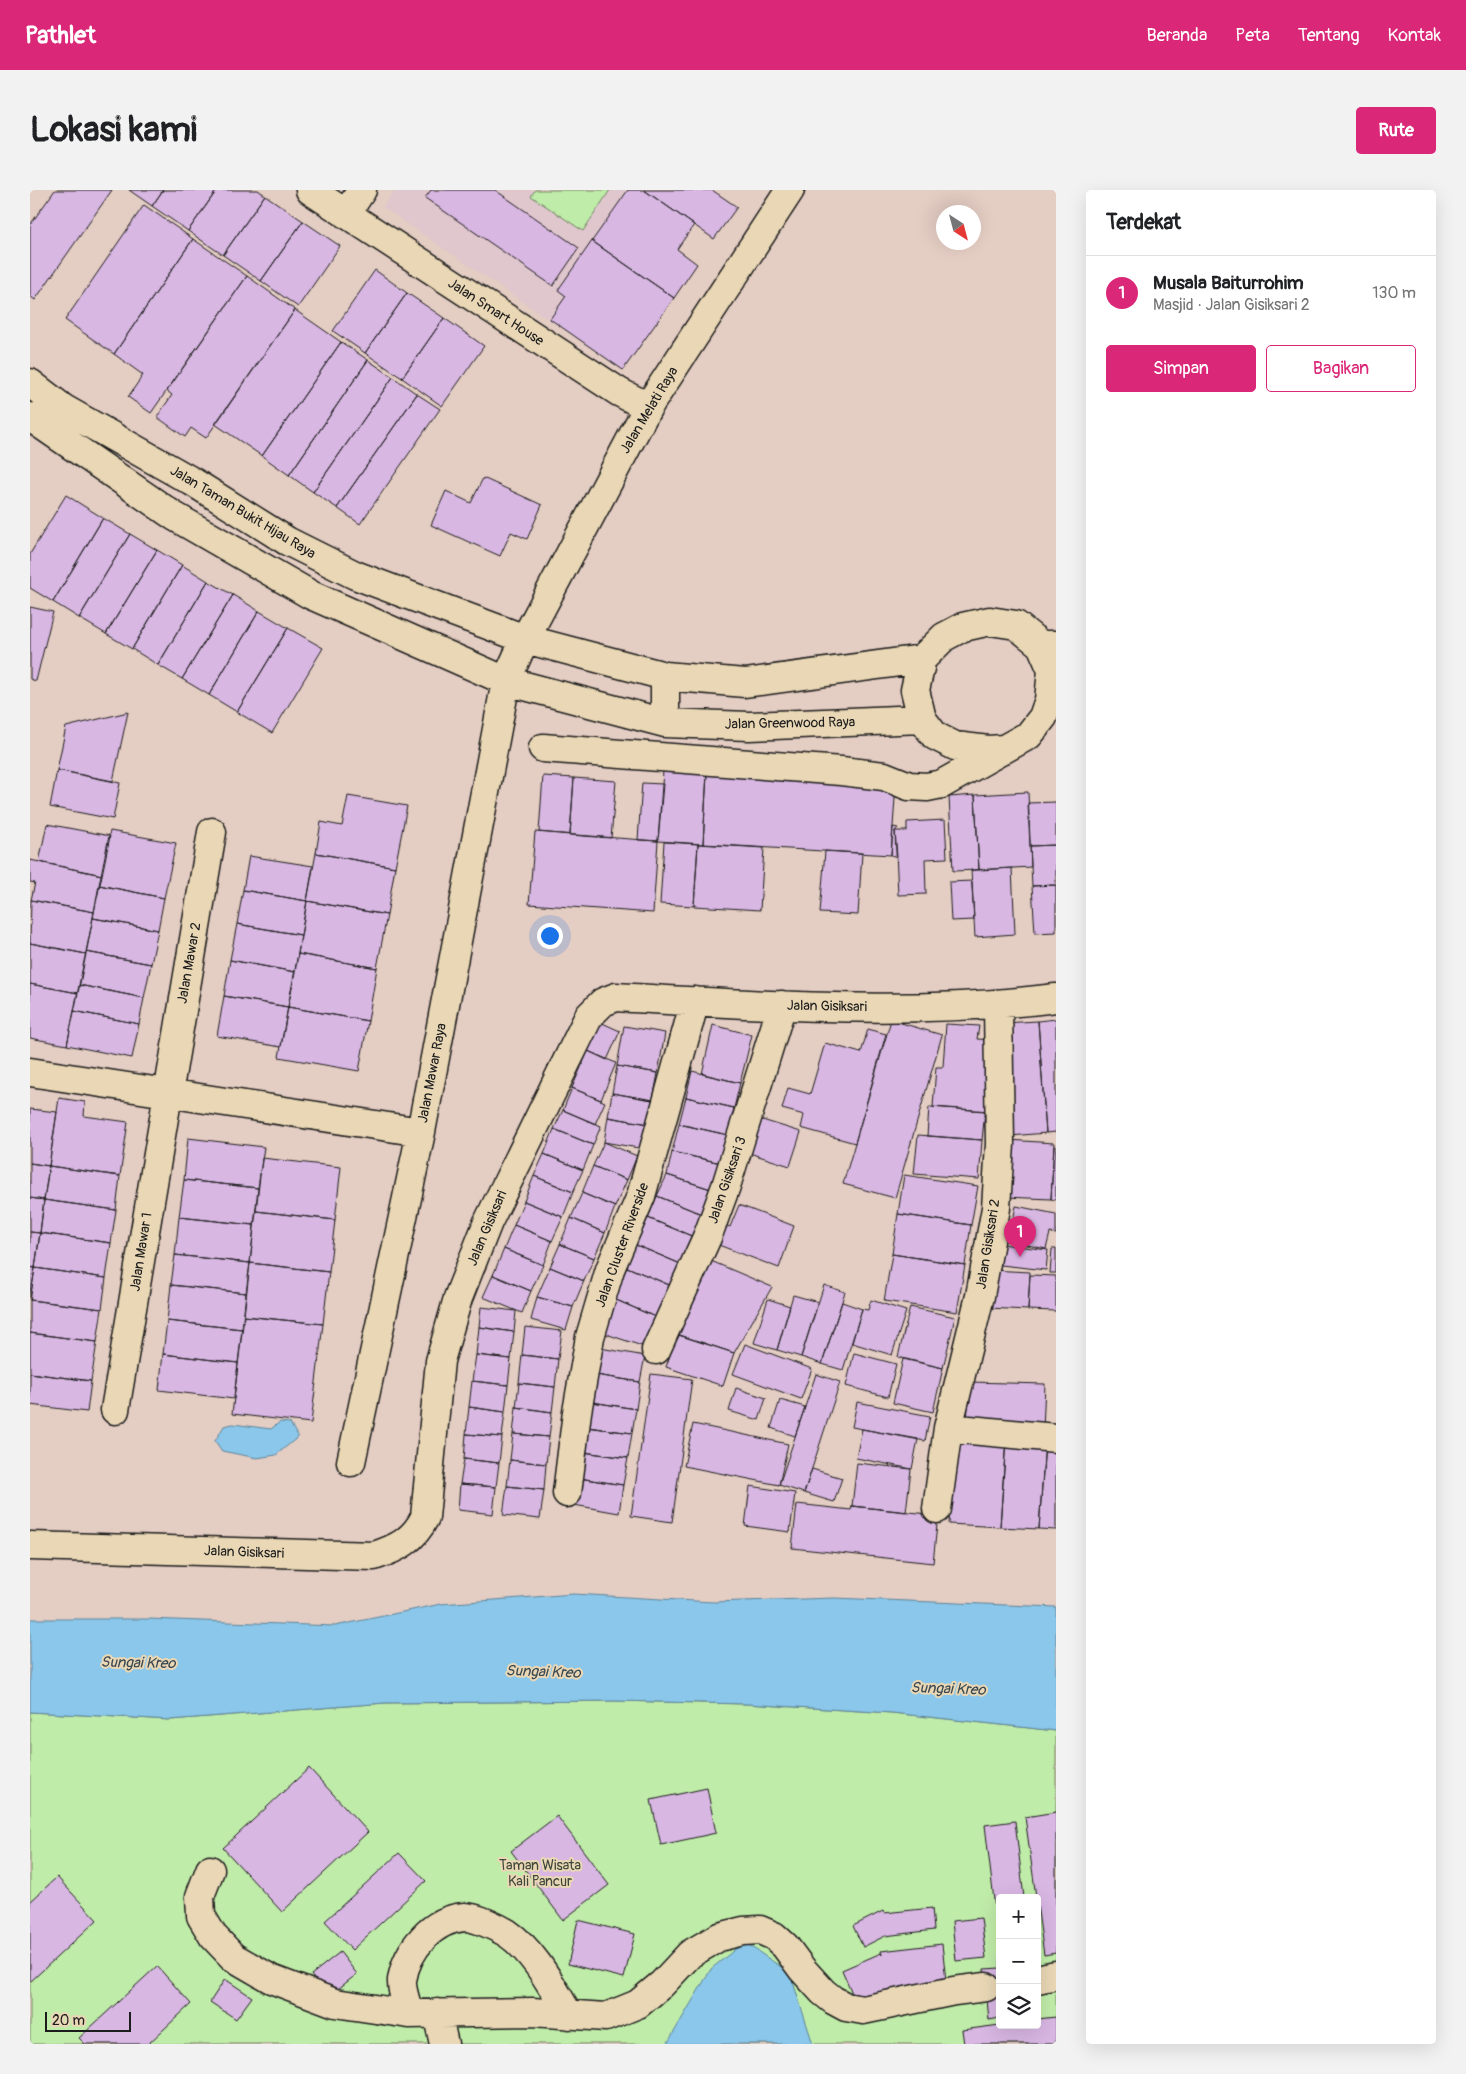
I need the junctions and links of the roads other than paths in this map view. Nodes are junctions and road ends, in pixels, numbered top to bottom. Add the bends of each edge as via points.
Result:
1 (310, 190) edge
2 (362, 190) edge
3 (790, 190) edge
4 (346, 214) junction
5 (30, 383) edge
6 (648, 407) junction
7 (30, 417) edge
8 (193, 482) junction
9 (174, 516) junction
10 (525, 640) junction
11 (1049, 645) edge
12 (922, 660) junction
13 (665, 676) junction
14 (506, 681) junction
15 (1050, 717) edge
16 (922, 719) junction
17 (665, 723) junction
18 (543, 748) dead end
19 (1004, 749) junction
20 (212, 832) dead end
21 (1056, 998) edge
22 (695, 1001) junction
23 (782, 1005) junction
24 (998, 1005) junction
25 (30, 1072) edge
26 (167, 1093) junction
27 (421, 1132) junction
28 (656, 1350) dead end
29 (115, 1410) dead end
30 (948, 1428) junction
31 (1056, 1438) edge
32 (350, 1462) dead end
33 (568, 1493) dead end
34 (936, 1509) dead end
35 (30, 1546) edge
36 (210, 1870) dead end
37 (1056, 1975) edge
38 (1041, 1978) edge
39 (986, 1987) dead end
40 (409, 2014) junction
41 (437, 2014) junction
42 (569, 2014) junction
43 (444, 2044) edge

1 - 4 street, Jalan Smart House
2 - 4 street
3 - 6 street, Jalan Melati Raya
4 - 6 street, Jalan Smart House via 619,392
5 - 8 street, Jalan Taman Bukit Hijau Raya via 64,409
6 - 10 street, Jalan Melati Raya
7 - 9 street
8 - 9 street
8 - 10 street, Jalan Taman Bukit Hijau Raya via 287,542 355,575
9 - 14 street via 311,595
10 - 13 street
10 - 14 street, Jalan Melati Raya
11 - 12 street via 1016,625 990,621 963,627 944,636
11 - 15 street via 1052,670
12 - 13 street via 745,683
12 - 16 street via 915,690
13 - 17 street
14 - 17 street, Jalan Greenwood Raya
14 - 27 street, Jalan Mawar Raya
15 - 19 street via 1029,735
16 - 17 street, Jalan Greenwood Raya via 749,726
16 - 19 street via 935,736 955,746
18 - 19 street via 841,771 884,776 909,786 927,787 942,784
20 - 26 street, Jalan Mawar 2
21 - 24 street, Jalan Gisiksari
22 - 23 street, Jalan Gisiksari
22 - 33 street, Jalan Cluster Riverside via 641,1196 610,1270 590,1337
22 - 35 street, Jalan Gisiksari via 616,997 603,1002 589,1016 488,1222 458,1298 440,1361 425,1516 406,1541 396,1549 374,1556
23 - 24 street, Jalan Gisiksari
23 - 28 street, Jalan Gisiksari 3 via 726,1186 708,1235
24 - 30 street, Jalan Gisiksari 2 via 1000,1144 996,1208 980,1296
25 - 26 street
26 - 27 street
26 - 29 street, Jalan Mawar 1
27 - 32 street, Jalan Mawar Raya
30 - 31 street
30 - 34 street, Jalan Gisiksari 2
36 - 40 street via 200,1896 201,1916 213,1936 233,1957 271,1979 335,2003
37 - 38 street
39 - 42 street via 863,2010 846,2006 823,1992 774,1936 760,1930 743,1930 720,1937 690,1954 638,2004 606,2016
40 - 41 street
40 - 42 street via 402,1982 410,1956 419,1942 439,1924 465,1917 509,1934 530,1955
41 - 42 street
41 - 43 street

